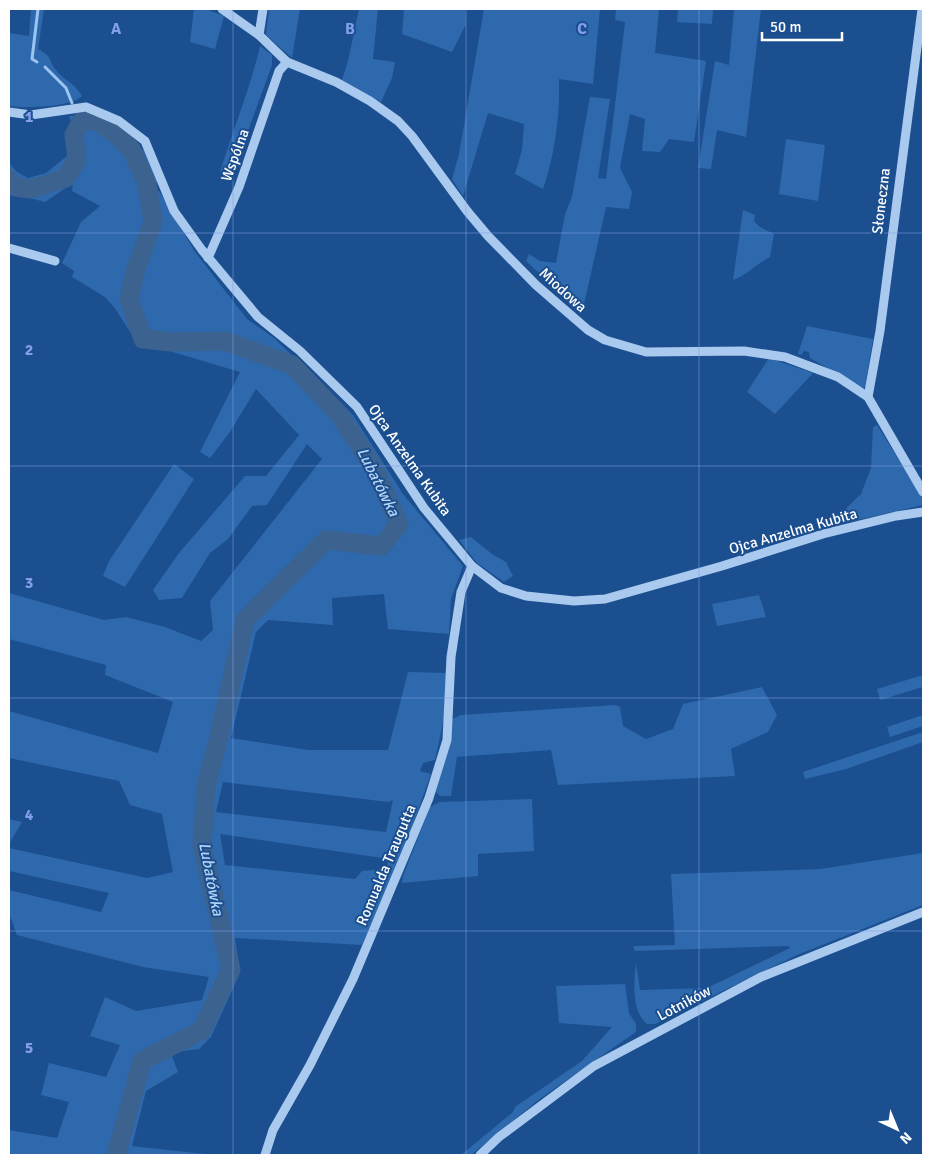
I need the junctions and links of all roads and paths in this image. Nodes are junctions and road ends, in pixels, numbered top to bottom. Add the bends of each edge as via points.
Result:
1 (222, 9) edge
2 (263, 9) edge
3 (922, 9) edge
4 (259, 35) junction
5 (287, 62) junction
6 (9, 112) edge
7 (9, 248) edge
8 (208, 258) junction
9 (55, 261) dead end
10 (868, 397) junction
11 (923, 492) edge
12 (923, 512) edge
13 (472, 566) junction
14 (923, 912) edge
15 (265, 1155) edge
16 (480, 1155) edge

1 - 4 street, Miodowa
2 - 4 street
3 - 10 street, Słoneczna via 903,135 880,331
4 - 5 street, Miodowa
5 - 8 street, Wspólna via 279,71 239,186
5 - 10 street, Miodowa via 336,82 398,121 488,236 536,285 588,330 605,340 646,352 744,351 785,357 838,377
6 - 8 street, Ojca Anzelma Kubita via 30,115 86,107 119,121 145,141 174,210
7 - 9 street
8 - 13 street, Ojca Anzelma Kubita via 258,317 300,351 357,407 405,482
10 - 11 street, Miodowa
12 - 13 street, Ojca Anzelma Kubita via 823,534 605,599 574,601 526,596 501,588
13 - 15 street, Romualda Traugutta via 461,592 450,657 447,740 429,798 353,979 273,1130
14 - 16 street, Lotników via 761,977 594,1066

